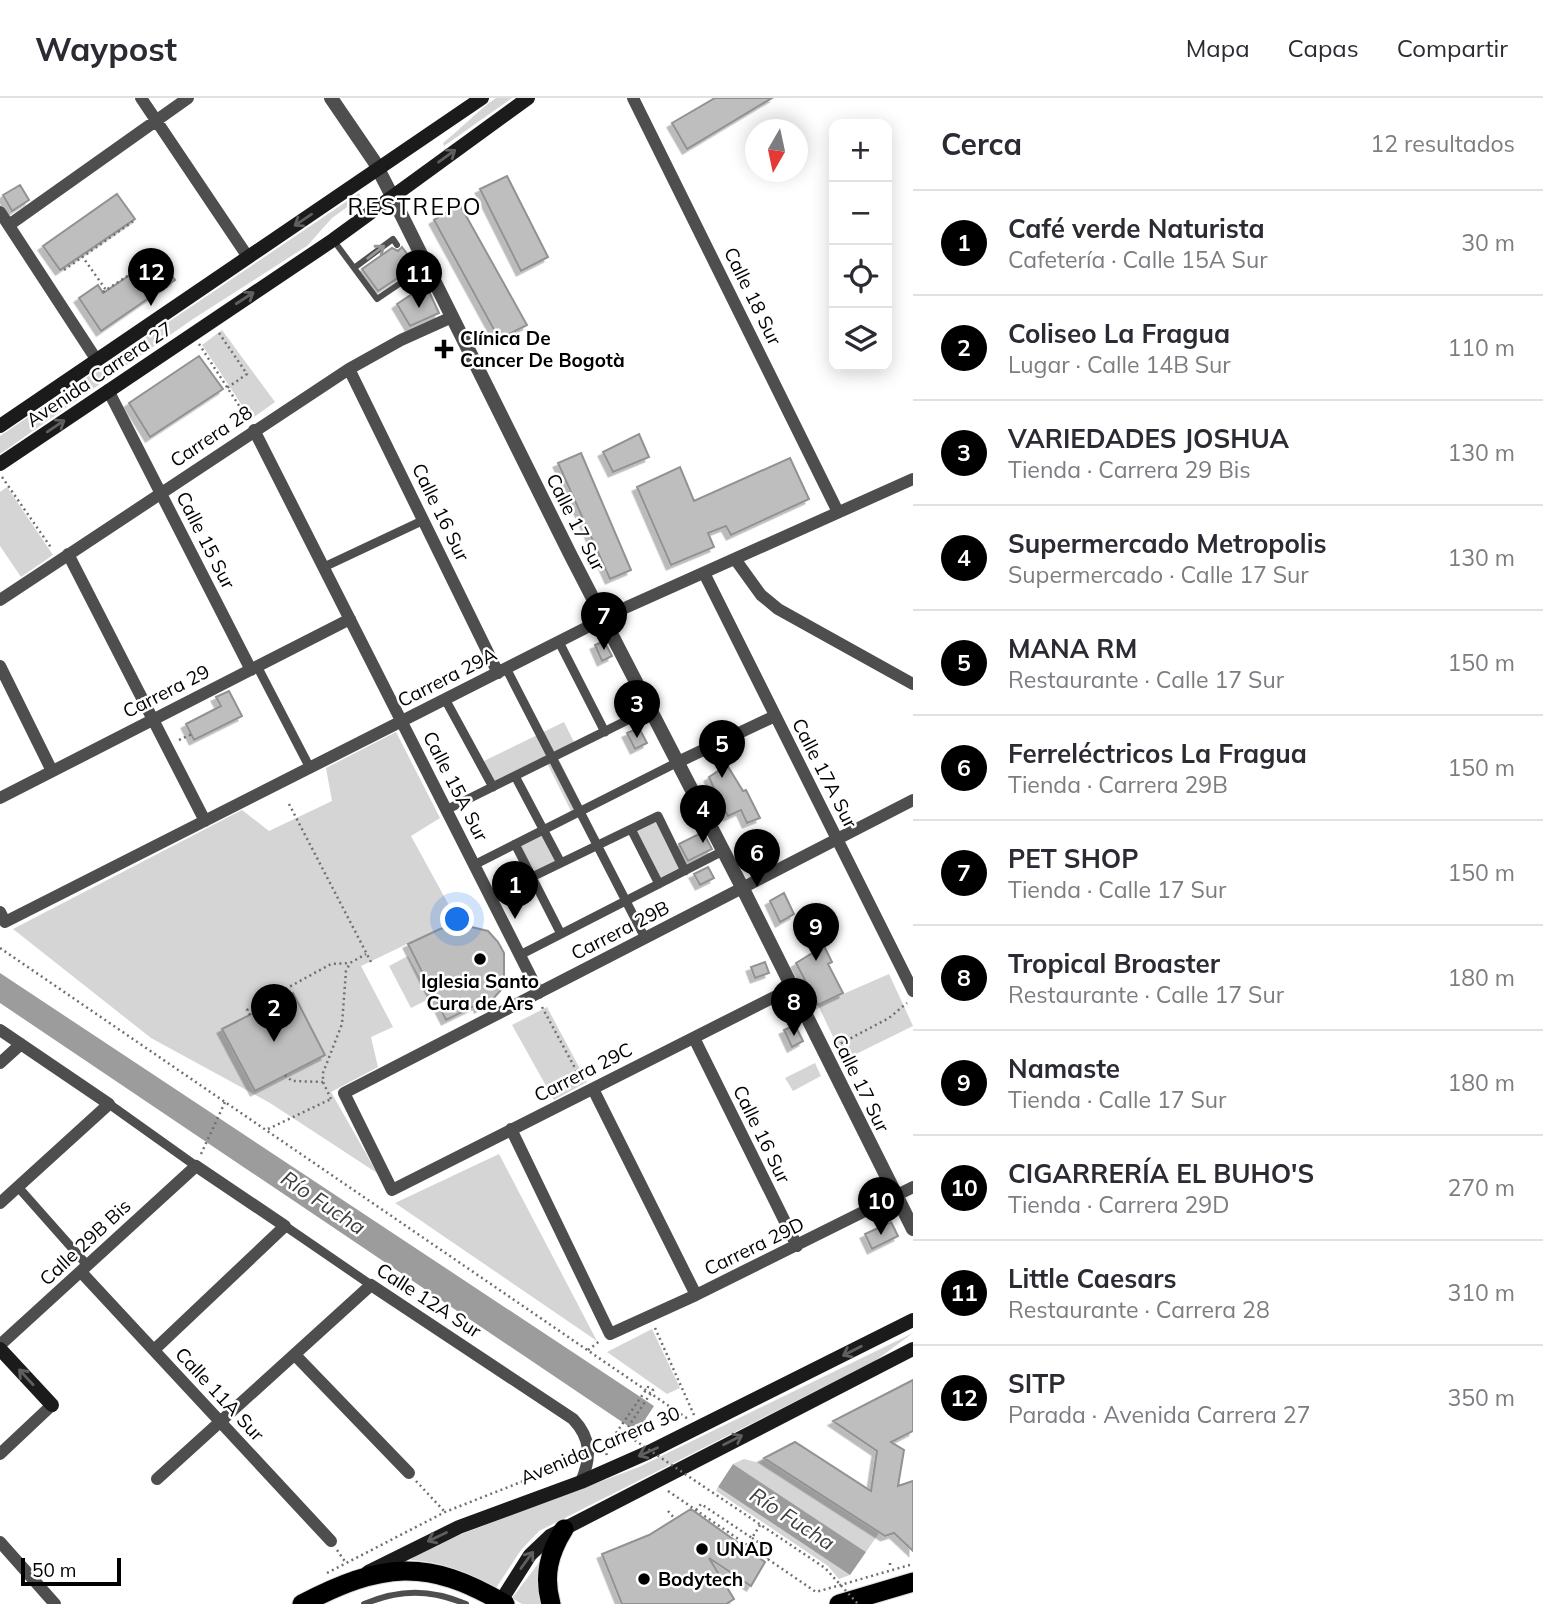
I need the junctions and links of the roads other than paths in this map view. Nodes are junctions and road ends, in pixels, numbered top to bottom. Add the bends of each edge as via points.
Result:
1 (141, 98) edge
2 (188, 98) edge
3 (331, 98) edge
4 (482, 98) edge
5 (528, 98) edge
6 (633, 98) edge
7 (156, 120) junction
8 (378, 169) junction
9 (392, 196) junction
10 (0, 212) edge
11 (9, 225) junction
12 (333, 240) junction
13 (397, 245) dead end
14 (248, 257) junction
15 (354, 268) junction
16 (419, 269) junction
17 (452, 317) junction
18 (96, 359) junction
19 (349, 369) junction
20 (108, 390) junction
21 (0, 426) edge
22 (254, 430) junction
23 (0, 464) edge
24 (913, 479) edge
25 (160, 493) junction
26 (838, 512) junction
27 (424, 520) junction
28 (64, 557) junction
29 (735, 559) junction
30 (324, 567) junction
31 (704, 573) junction
32 (0, 600) edge
33 (350, 619) junction
34 (603, 619) junction
35 (559, 642) junction
36 (0, 666) edge
37 (254, 668) junction
38 (502, 671) junction
39 (913, 684) edge
40 (445, 699) junction
41 (650, 709) junction
42 (775, 716) junction
43 (153, 719) junction
44 (401, 721) junction
45 (605, 732) junction
46 (552, 758) junction
47 (678, 762) junction
48 (310, 768) junction
49 (52, 771) junction
50 (515, 776) junction
51 (493, 787) junction
52 (0, 798) edge
53 (913, 800) edge
54 (446, 810) junction
55 (579, 811) junction
56 (205, 821) junction
57 (631, 829) junction
58 (543, 830) junction
59 (838, 840) junction
60 (514, 844) junction
61 (597, 846) junction
62 (723, 851) junction
63 (561, 863) junction
64 (474, 865) junction
65 (685, 871) junction
66 (532, 877) junction
67 (659, 884) junction
68 (743, 889) junction
69 (626, 901) junction
70 (2, 917) edge
71 (561, 934) junction
72 (645, 938) junction
73 (520, 955) junction
74 (792, 988) junction
75 (913, 991) edge
76 (539, 993) junction
77 (0, 1030) edge
78 (694, 1038) junction
79 (21, 1044) junction
80 (0, 1063) edge
81 (593, 1089) junction
82 (108, 1104) junction
83 (512, 1129) junction
84 (195, 1166) junction
85 (18, 1187) junction
86 (913, 1187) edge
87 (392, 1190) joint
88 (896, 1196) junction
89 (0, 1203) edge
90 (285, 1226) junction
91 (913, 1229) edge
92 (797, 1246) junction
93 (84, 1269) junction
94 (371, 1285) junction
95 (696, 1296) junction
96 (913, 1321) edge
97 (0, 1347) edge
98 (913, 1349) edge
99 (154, 1350) junction
100 (295, 1355) junction
101 (52, 1405) joint
102 (221, 1422) junction
103 (0, 1454) edge
104 (409, 1473) road end
105 (157, 1479) dead end
106 (580, 1482) junction
107 (564, 1529) junction
108 (331, 1541) dead end
109 (0, 1542) edge
110 (357, 1577) junction
111 (913, 1582) edge
112 (913, 1591) edge
113 (502, 1603) edge
114 (55, 1604) edge
115 (302, 1604) edge
116 (364, 1604) edge
117 (466, 1604) edge
118 (551, 1604) edge
119 (839, 1604) edge
120 (869, 1604) edge

1 - 7 street
2 - 7 street
3 - 8 street, Calle 17 Sur
4 - 8 main road, Avenida Carrera 27
9 -> 5 main road, Avenida Carrera 27
6 - 26 street, Calle 18 Sur
7 - 11 street
7 - 14 street
8 - 9 street, Calle 17 Sur
8 -> 14 main road, Avenida Carrera 27
9 - 12 main road, Avenida Carrera 27
9 - 16 street, Calle 17 Sur
10 - 11 street
11 - 18 street
12 - 15 lane
20 -> 12 main road, Avenida Carrera 27
15 -> 13 lane via 393,239
14 - 18 main road, Avenida Carrera 27
15 - 16 lane via 377,299
16 - 17 street, Calle 17 Sur
17 - 19 street, Carrera 28
17 - 34 street, Calle 17 Sur
18 - 21 main road, Avenida Carrera 27
19 - 22 street, Carrera 28
19 - 27 street, Calle 16 Sur
23 -> 20 main road, Avenida Carrera 27
20 - 25 street, Calle 15 Sur
22 - 25 street, Carrera 28
22 - 30 street, Calle 15A Sur
24 - 26 street, Carrera 29A
25 - 28 street, Carrera 28
25 - 37 street, Calle 15 Sur
26 - 29 street, Carrera 29A
27 - 30 street
27 - 38 street, Calle 16 Sur
28 - 32 street, Carrera 28
28 - 43 street
29 - 31 street, Carrera 29A
29 - 39 street via 761,595 778,609
30 - 33 street, Calle 15A Sur
31 - 34 street, Carrera 29A
31 - 42 street, Calle 17A Sur
33 - 37 street, Carrera 29
33 - 44 street, Calle 15A Sur
34 - 35 street, Carrera 29A
34 - 41 street, Calle 17 Sur
35 - 38 street, Carrera 29A
35 - 45 street
36 - 49 street
37 - 43 street, Carrera 29
37 - 48 street, Calle 15 Sur
38 - 40 street, Carrera 29A
38 - 46 street, Calle 16 Sur
40 - 44 street, Carrera 29A
40 - 51 street
41 - 45 street
41 - 47 street, Calle 17 Sur
42 - 47 street
42 - 59 street, Calle 17A Sur
43 - 49 street, Carrera 29
43 - 56 street
44 - 48 street, Carrera 29A
44 - 54 street, Calle 15A Sur
45 - 46 street
46 - 50 street
46 - 55 street, Calle 16 Sur
47 - 55 street
47 - 62 street, Calle 17 Sur
48 - 56 street, Carrera 29A
49 - 52 street, Carrera 29
50 - 51 street
50 - 58 street
51 - 54 street
53 - 59 street, Carrera 29B
54 - 64 street, Calle 15A Sur
55 - 58 street
55 - 61 street, Calle 16 Sur
56 - 70 street, Carrera 29A
57 - 61 street
57 - 65 street via 658,816
57 - 67 street
58 - 60 street
58 - 63 street
59 - 68 street, Carrera 29B
59 - 75 street, Calle 17A Sur
60 - 64 street
60 - 66 street
61 - 63 street
61 - 69 street, Calle 16 Sur
62 - 65 street
62 - 68 street, Calle 17 Sur
63 - 66 street
64 - 73 street, Calle 15A Sur
65 - 67 street
66 - 71 street
67 - 69 street
68 - 72 street, Carrera 29B
68 - 74 street, Calle 17 Sur
69 - 71 street
69 - 72 street, Calle 16 Sur
71 - 73 street
72 - 76 street, Carrera 29B
73 - 76 street, Calle 15A Sur
74 - 78 street, Carrera 29C
74 - 88 street, Calle 17 Sur
76 - 87 street, Carrera 29B via 344,1093
77 - 79 street, Calle 12A Sur
78 - 81 street, Carrera 29C
78 - 92 street, Calle 16 Sur
79 - 80 street
79 - 82 street, Calle 12A Sur
81 - 83 street, Carrera 29C
81 - 95 street
82 - 84 street, Calle 12A Sur
82 - 85 street
83 - 87 street, Carrera 29C
83 - 95 street, Carrera 29D via 610,1334
84 - 90 street, Calle 12A Sur
84 - 93 street, Calle 29B Bis
85 - 89 street
85 - 93 street, Calle 11A Sur
86 - 88 street, Carrera 29D
88 - 91 street, Calle 17 Sur
88 - 92 street, Carrera 29D
90 - 94 street, Calle 12A Sur
90 - 99 street
92 - 95 street, Carrera 29D
93 - 97 street, Calle 29B Bis
93 - 99 street, Calle 11A Sur
94 - 100 street
94 - 106 street, Calle 12A Sur via 573,1419 589,1444
96 -> 106 main road, Avenida Carrera 30
101 -> 97 main road
107 -> 98 main road
99 - 102 street, Calle 11A Sur
100 - 102 street
100 - 104 street
101 - 103 street
102 - 105 street
102 - 108 street, Calle 11A Sur
106 -> 110 main road, Avenida Carrera 30 via 459,1527
113 -> 107 main road via 530,1555
107 - 118 highway via 547,1569
109 - 114 street
110 - 113 highway via 391,1571 437,1574 481,1589
110 - 115 highway, Avenida Carrera 30
111 - 119 highway
112 - 120 lane
116 - 117 lane via 415,1591

